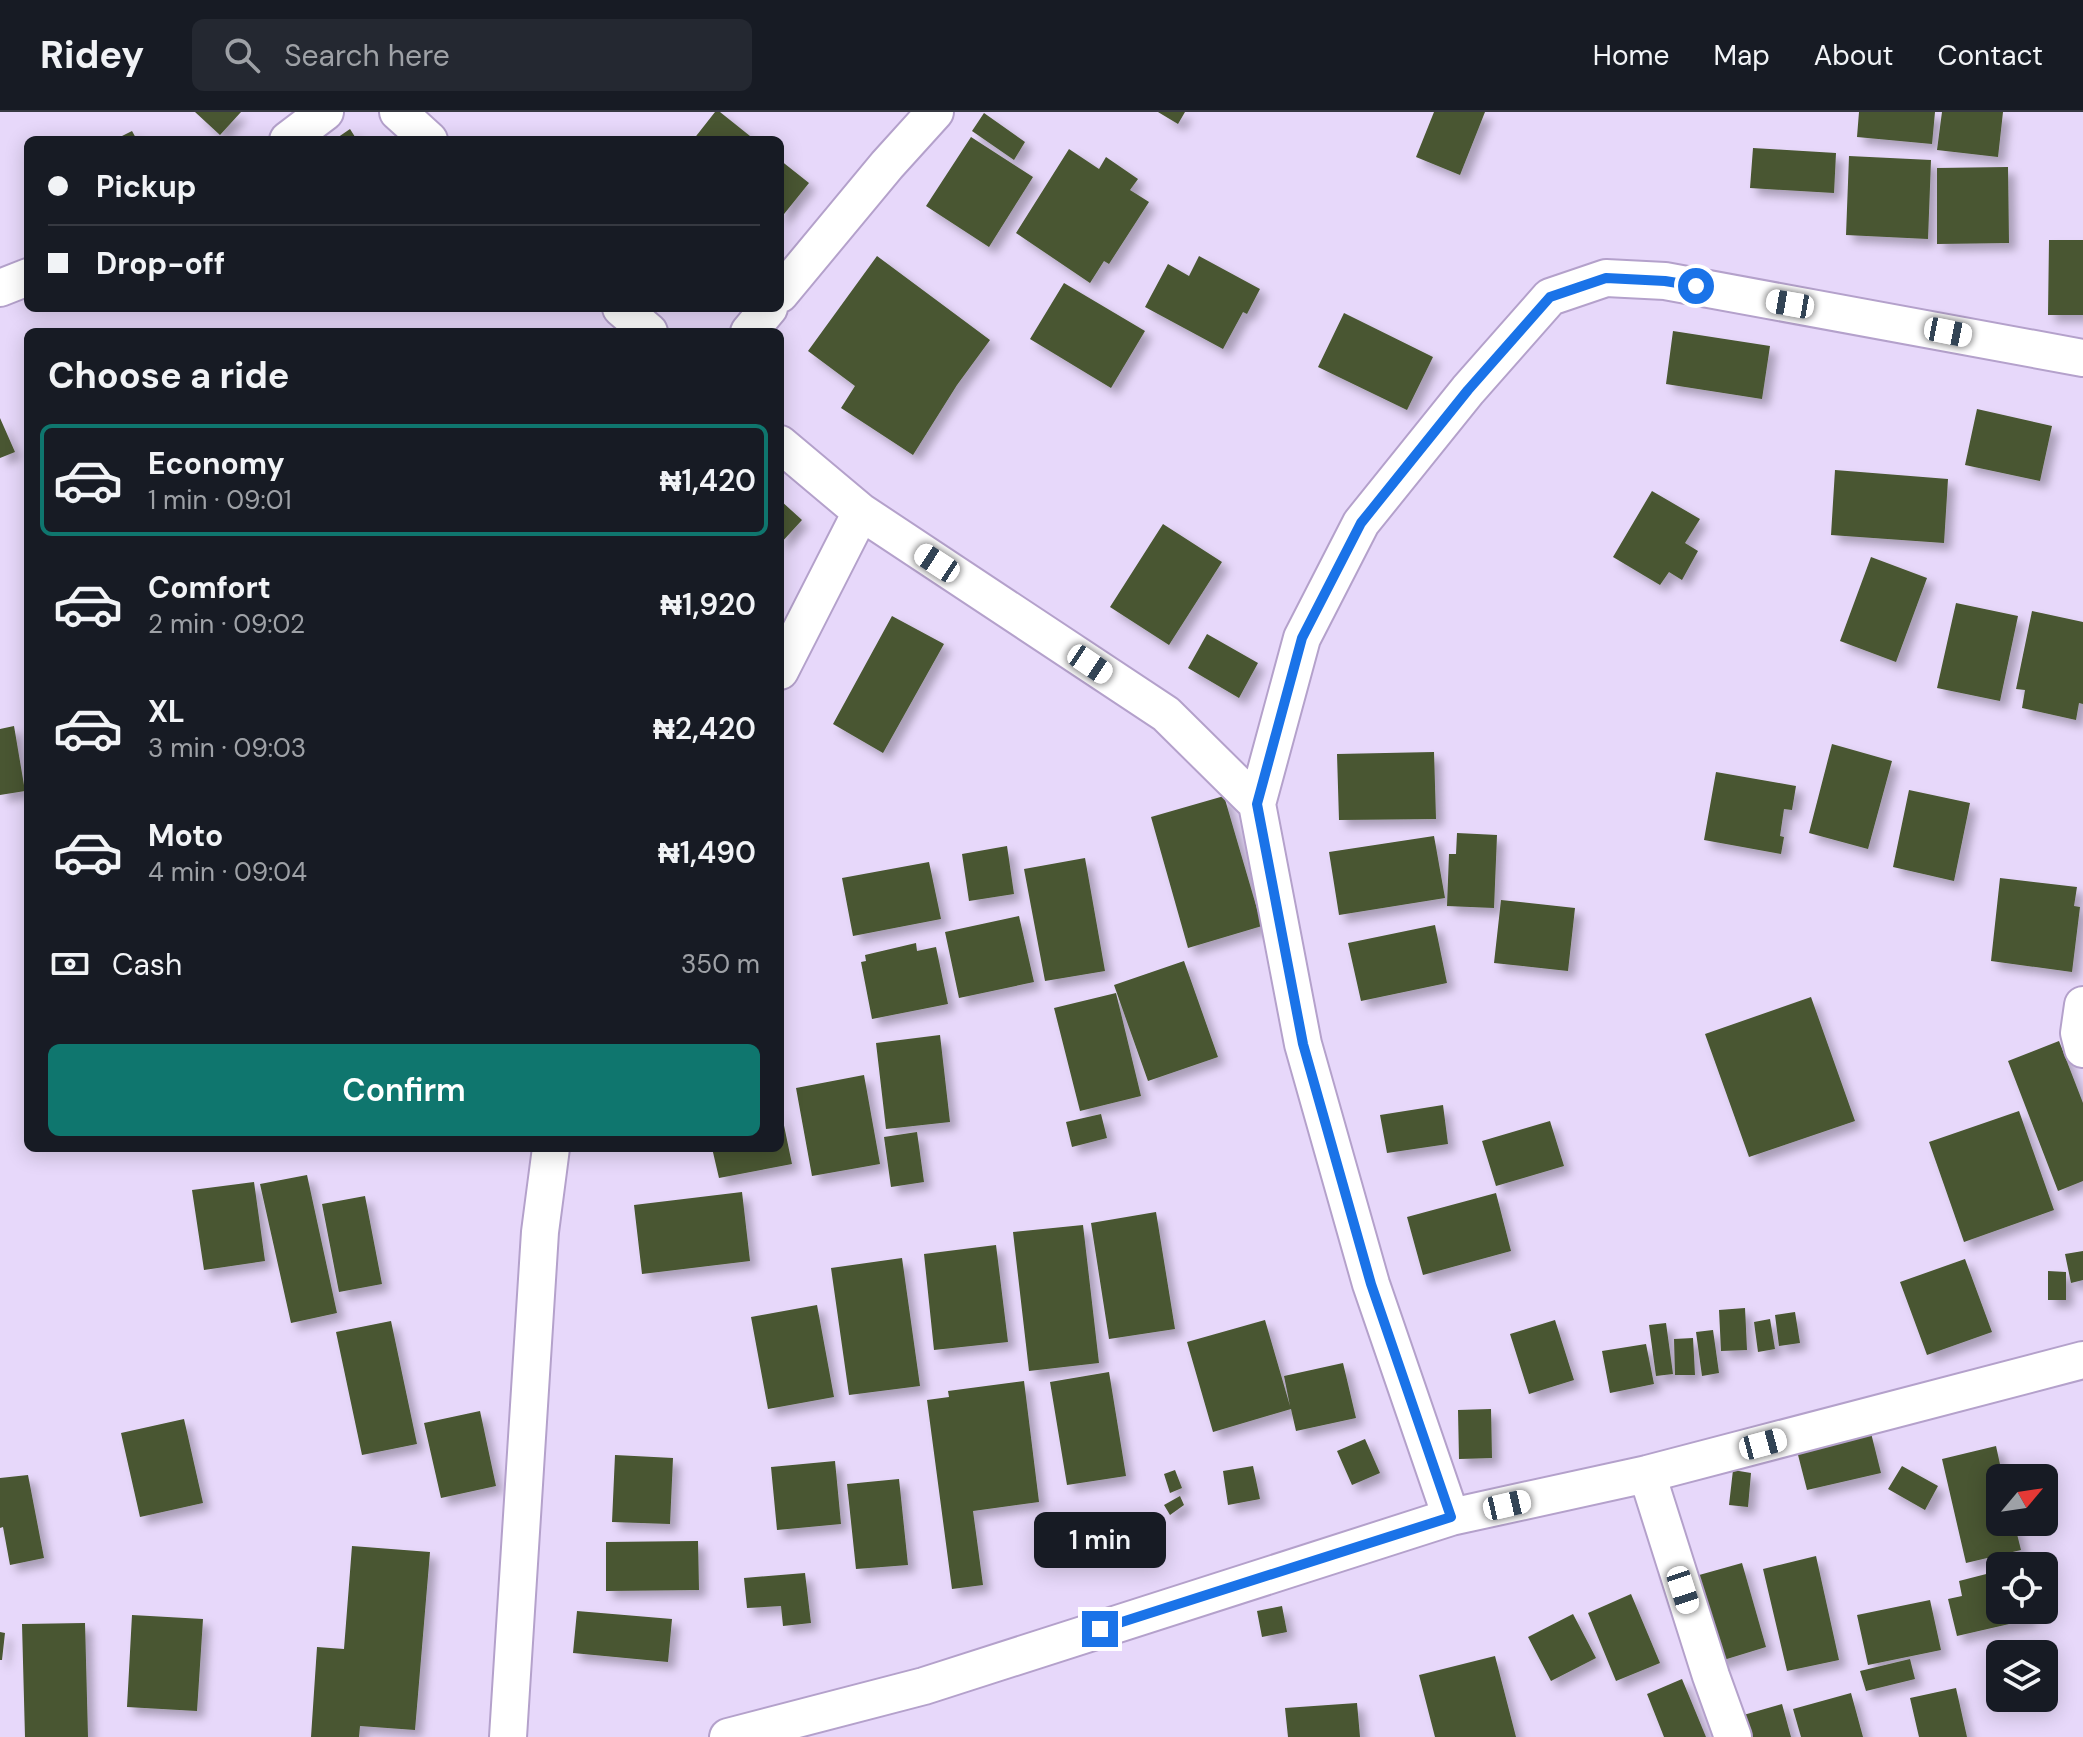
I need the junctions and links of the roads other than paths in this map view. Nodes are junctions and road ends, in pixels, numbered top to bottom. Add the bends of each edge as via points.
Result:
1 (325, 112) edge
2 (398, 112) edge
3 (935, 112) edge
4 (293, 136) edge
5 (425, 136) edge
6 (24, 279) edge
7 (0, 288) edge
8 (784, 289) edge
9 (626, 312) edge
10 (766, 312) edge
11 (644, 328) edge
12 (752, 328) edge
13 (2083, 358) edge
14 (784, 447) edge
15 (861, 512) junction
16 (784, 663) edge
17 (1257, 804) junction
18 (2083, 1005) edge
19 (2083, 1049) edge
20 (550, 1152) edge
21 (2083, 1360) edge
22 (1647, 1474) junction
23 (1451, 1517) junction
24 (508, 1737) edge
25 (728, 1737) edge
26 (1733, 1737) edge

1 - 4 street
2 - 5 street
3 - 8 street
6 - 7 street
9 - 11 street
10 - 12 street
13 - 17 street via 1665,281 1606,278 1550,297 1361,523 1302,638
14 - 15 street
15 - 16 street
15 - 17 street via 1166,714
17 - 23 street via 1303,1044 1371,1284
18 - 19 street
20 - 24 street via 540,1232
21 - 22 street
22 - 23 street
22 - 26 street
23 - 25 street via 924,1686

